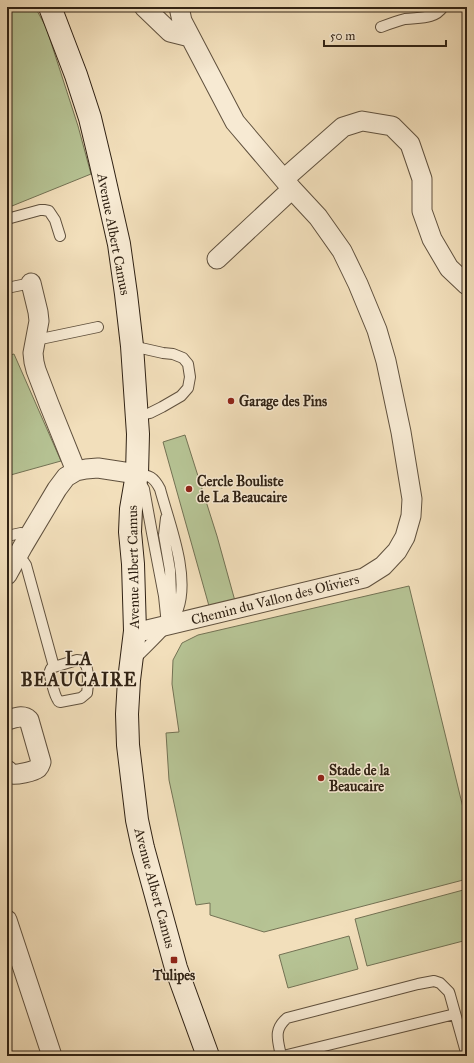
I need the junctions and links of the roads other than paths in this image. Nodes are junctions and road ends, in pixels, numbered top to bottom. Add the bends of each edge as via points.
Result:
1 (50, 7) edge
2 (144, 7) edge
3 (179, 7) edge
4 (443, 7) edge
5 (381, 27) dead end
6 (190, 37) junction
7 (288, 184) junction
8 (7, 219) edge
9 (60, 236) dead end
10 (217, 259) dead end
11 (31, 283) joint
12 (467, 285) edge
13 (7, 288) edge
14 (98, 327) dead end
15 (36, 340) junction
16 (132, 346) junction
17 (137, 416) junction
18 (76, 471) junction
19 (137, 474) junction
20 (7, 536) edge
21 (29, 536) junction
22 (17, 557) junction
23 (7, 575) edge
24 (167, 625) junction
25 (135, 631) junction
26 (131, 663) junction
27 (54, 667) junction
28 (7, 720) edge
29 (7, 770) edge
30 (7, 920) edge
31 (455, 1014) junction
32 (322, 1051) edge
33 (52, 1056) edge
34 (208, 1056) edge
35 (282, 1056) edge
36 (466, 1056) edge

1 - 16 street, Avenue Albert Camus via 90,118 119,244
2 - 6 street via 170,32
3 - 6 street, Chemin du Vallon des Oliviers via 182,21
4 - 5 lane via 427,18 405,20
6 - 7 street, Chemin du Vallon des Oliviers via 235,122
7 - 10 street
7 - 12 street via 343,127 362,121 392,126 410,144 422,179 422,211 432,239 449,268
7 - 24 street, Chemin du Vallon des Oliviers via 318,217 342,251 377,330 401,432 412,500 411,516 405,537 397,551 383,566 364,578
8 - 9 lane via 40,210 49,211
11 - 13 lane
11 - 15 street via 39,321
14 - 15 lane
15 - 18 street via 33,353 36,370
16 - 17 street, Avenue Albert Camus
16 - 17 lane via 183,358 188,364 190,377 188,388 181,396 150,413
17 - 19 street, Avenue Albert Camus
18 - 19 street via 98,468
18 - 21 street via 61,483
19 - 24 lane via 144,489
19 - 24 lane via 147,475 160,489 177,547 182,591 177,609
19 - 25 street, Avenue Albert Camus via 130,532
20 - 21 lane via 20,533
21 - 22 street
22 - 23 street
22 - 27 lane via 26,565
24 - 25 street, Chemin du Vallon des Oliviers
24 - 26 lane
25 - 26 street, Avenue Albert Camus
26 - 34 street, Avenue Albert Camus via 127,714 128,745 137,820 174,960
27 - 27 lane via 51,668 50,674 59,702 81,698 86,694 85,663 77,660
28 - 29 street via 23,716 29,720 41,762 36,769 16,774 10,774
30 - 33 street
31 - 32 lane
31 - 35 lane via 450,995 444,986 434,981 418,984 287,1018 277,1033
31 - 36 lane
32 - 35 lane

